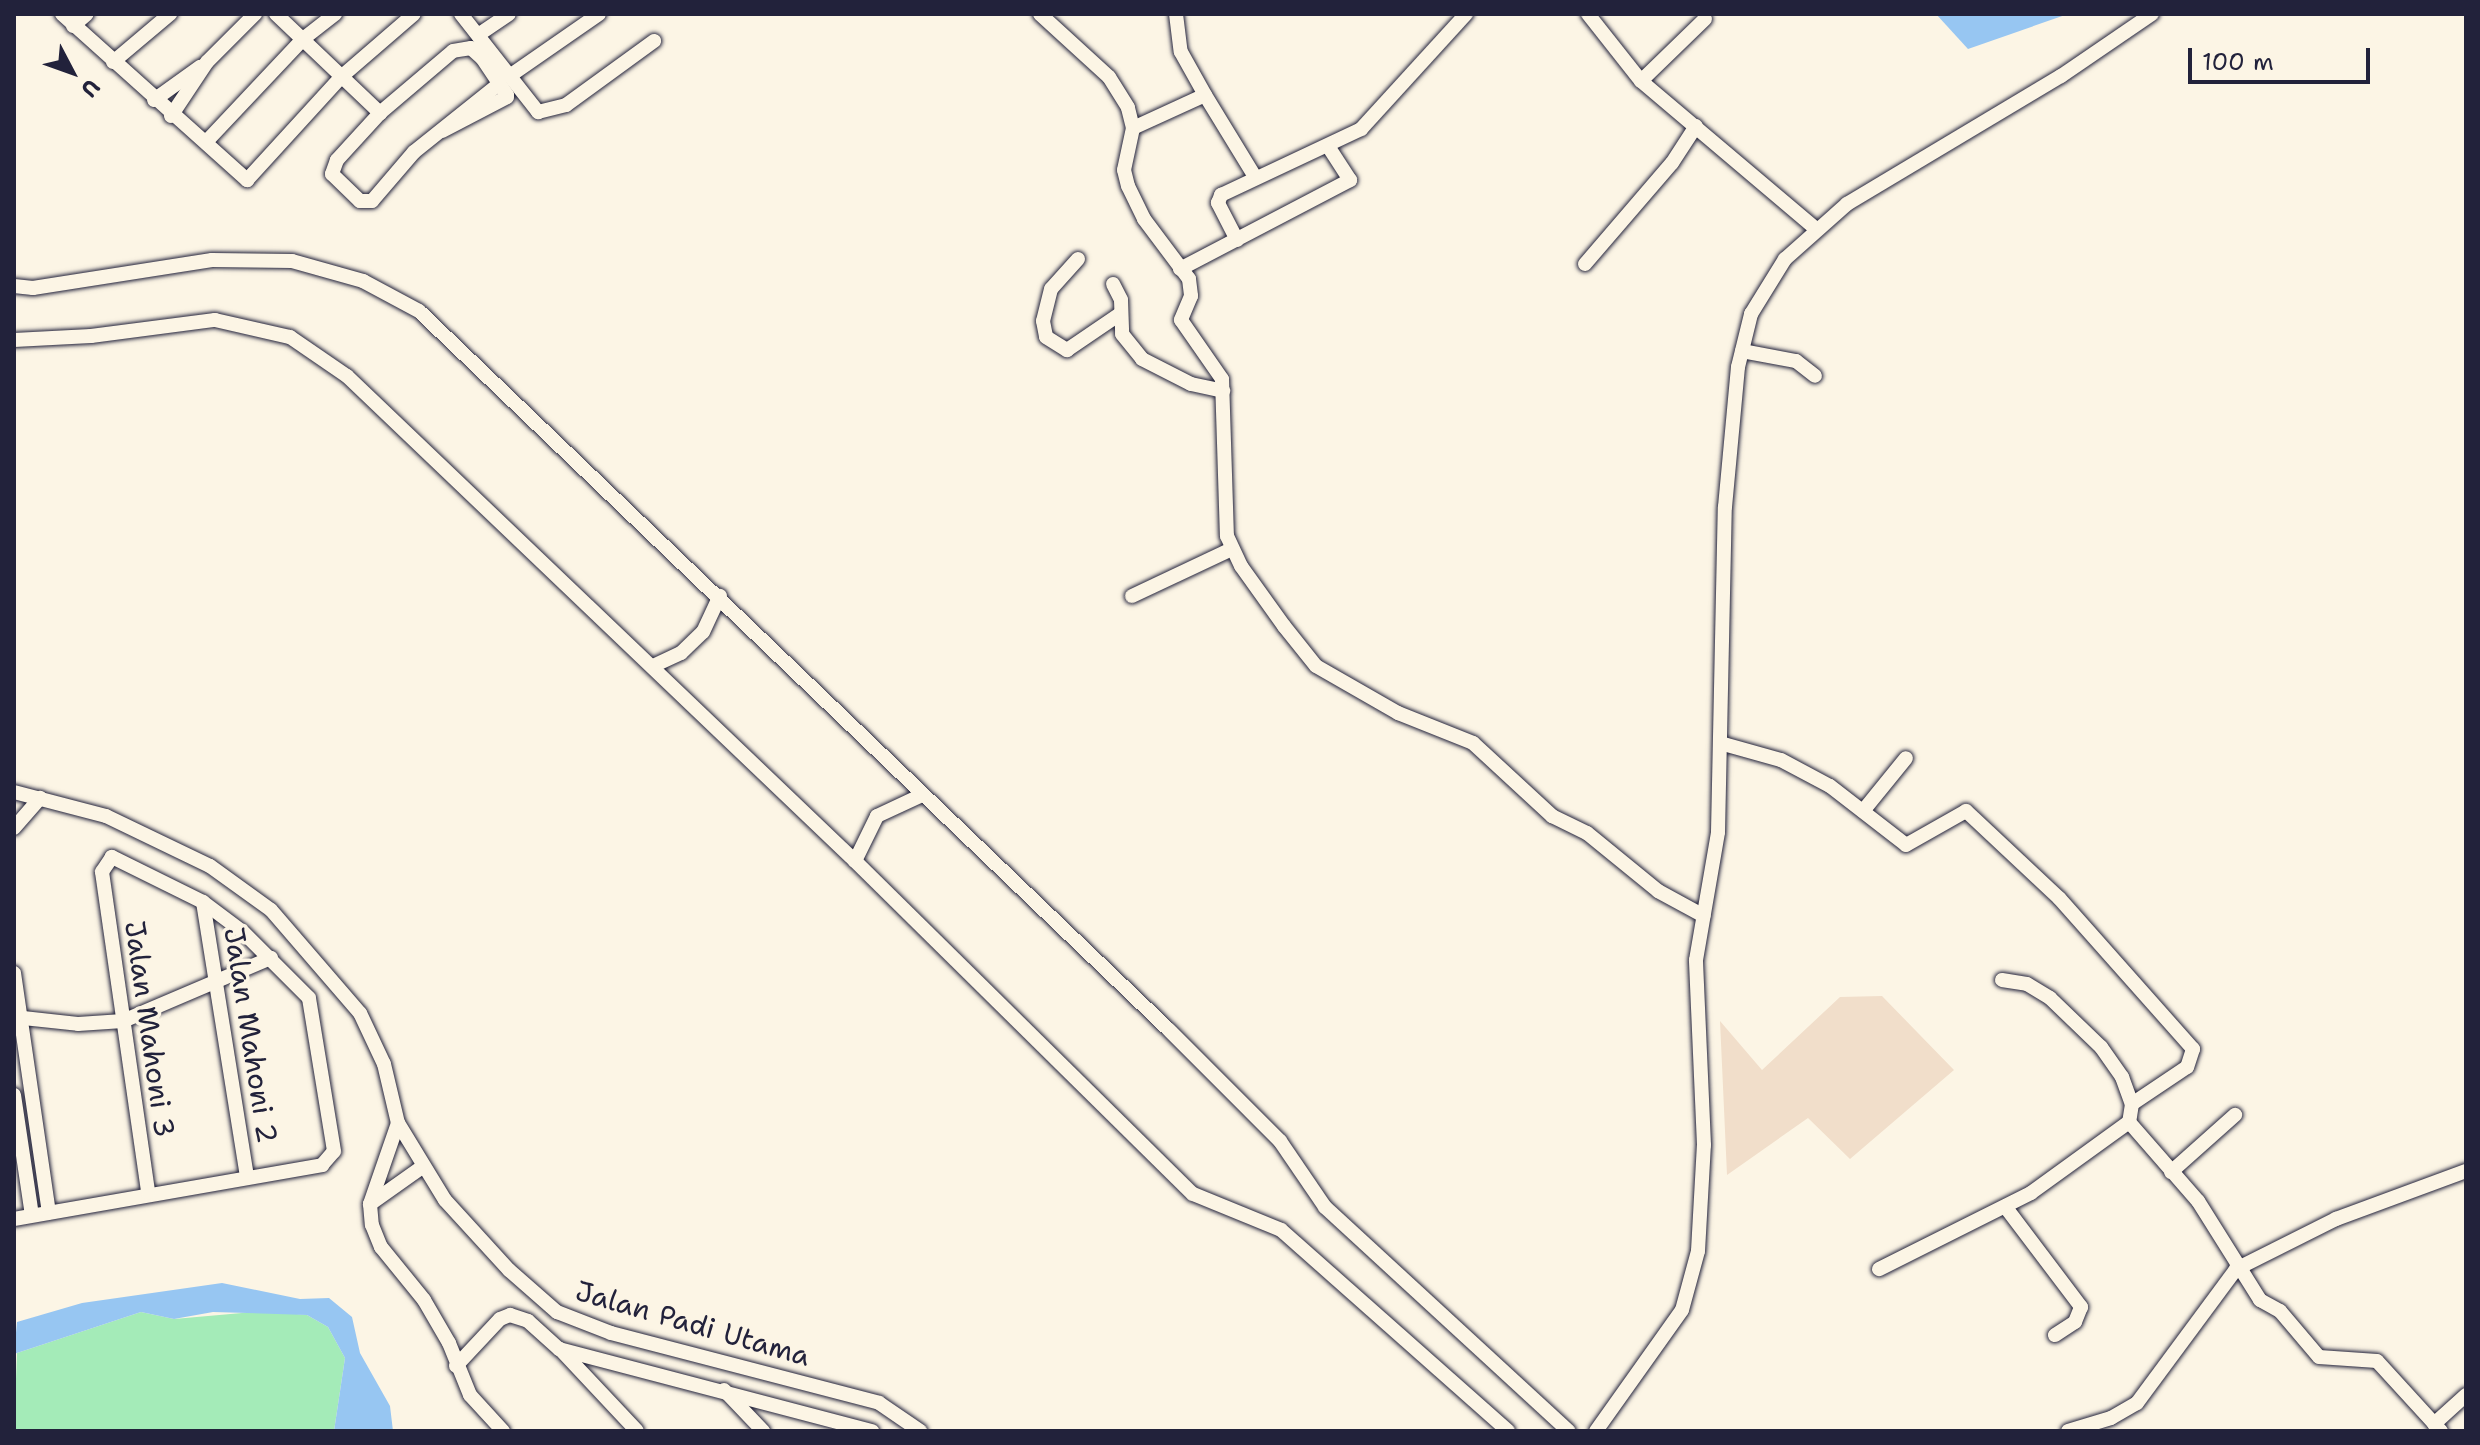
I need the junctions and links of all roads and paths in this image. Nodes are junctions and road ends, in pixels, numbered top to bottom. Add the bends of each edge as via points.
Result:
1 (62, 14) edge
2 (87, 14) edge
3 (170, 14) edge
4 (255, 14) edge
5 (276, 14) edge
6 (335, 14) edge
7 (414, 14) edge
8 (461, 14) edge
9 (509, 14) edge
10 (599, 14) edge
11 (1040, 14) edge
12 (1176, 14) edge
13 (1466, 14) edge
14 (1588, 14) edge
15 (2152, 14) edge
16 (1705, 19) dead end
17 (73, 26) junction
18 (478, 35) junction
19 (303, 39) junction
20 (654, 41) dead end
21 (113, 62) junction
22 (207, 62) junction
23 (341, 77) junction
24 (505, 80) junction
25 (1641, 81) junction
26 (1205, 95) junction
27 (154, 100) junction
28 (380, 113) junction
29 (171, 116) junction
30 (1696, 126) junction
31 (1133, 128) junction
32 (206, 142) junction
33 (1329, 148) junction
34 (1255, 177) junction
35 (1816, 229) junction
36 (1237, 240) junction
37 (1078, 259) dead end
38 (1585, 264) dead end
39 (1180, 269) junction
40 (1113, 284) dead end
41 (14, 286) edge
42 (1120, 314) junction
43 (14, 340) edge
44 (1742, 351) junction
45 (1815, 376) dead end
46 (1223, 391) junction
47 (1232, 549) junction
48 (720, 596) junction
49 (1132, 596) dead end
50 (653, 666) junction
51 (1720, 743) junction
52 (1906, 758) dead end
53 (14, 792) edge
54 (922, 795) junction
55 (40, 798) junction
56 (1863, 811) junction
57 (14, 828) edge
58 (855, 861) junction
59 (203, 902) junction
60 (1704, 916) junction
61 (271, 958) junction
62 (14, 973) edge
63 (217, 977) junction
64 (2002, 980) dead end
65 (17, 1017) edge
66 (123, 1021) junction
67 (14, 1095) edge
68 (2132, 1104) junction
69 (2235, 1115) dead end
70 (2129, 1122) junction
71 (398, 1123) junction
72 (422, 1167) junction
73 (2466, 1171) edge
74 (2171, 1172) junction
75 (247, 1176) junction
76 (148, 1193) junction
77 (370, 1204) junction
78 (2007, 1209) junction
79 (49, 1212) junction
80 (32, 1215) junction
81 (14, 1219) edge
82 (1879, 1269) dead end
83 (2236, 1269) junction
84 (2055, 1335) dead end
85 (559, 1349) junction
86 (456, 1366) junction
87 (724, 1389) junction
88 (2466, 1395) edge
89 (2438, 1427) edge
90 (503, 1431) edge
91 (637, 1431) edge
92 (763, 1431) edge
93 (872, 1431) edge
94 (920, 1431) edge
95 (1508, 1431) edge
96 (1569, 1431) edge
97 (1596, 1431) edge
98 (2068, 1431) edge

1 - 17 street
2 - 17 street
3 - 21 street
4 - 22 street
5 - 19 street
6 - 19 street
7 - 23 street
8 - 18 street
9 - 18 street
10 - 24 street
11 - 31 street via 1109,77
12 - 26 street via 1181,52
13 - 33 street via 1361,129
14 - 25 street
15 - 35 street via 2061,76 1895,172
16 - 25 street
17 - 21 street
18 - 24 street
19 - 23 street
19 - 32 street
20 - 24 street via 547,113 530,106
21 - 27 street
22 - 27 street
22 - 29 street
23 - 28 street
23 - 32 street via 247,180
24 - 28 street via 471,48 458,48
24 - 28 street via 505,101 442,131 414,152 372,201 360,201 331,169
25 - 30 street
26 - 31 street
26 - 34 street
27 - 29 street
29 - 32 street
30 - 35 street
30 - 38 street via 1672,163
31 - 39 street via 1124,170 1128,186
33 - 34 street
33 - 36 street via 1350,180
34 - 36 street via 1218,199
35 - 44 street via 1768,283 1751,314
36 - 39 street
37 - 42 street via 1051,289 1043,321 1046,337 1067,350
39 - 46 street via 1191,287 1181,320 1218,369
40 - 42 street via 1121,300
41 - 48 street via 33,288 212,260 292,261 363,281 419,311
42 - 46 street via 1127,343 1142,359 1191,384
43 - 50 street via 215,320 290,337 347,376
44 - 45 street via 1796,361
44 - 51 street via 1725,507
46 - 47 street via 1228,445 1225,516
47 - 49 street
47 - 60 street via 1316,666 1398,713 1473,743 1552,816 1587,833 1658,891
48 - 50 street via 703,632 681,653
48 - 54 street
50 - 58 street
51 - 56 street via 1781,760
51 - 60 street via 1718,832
52 - 56 street
53 - 55 street, Jalan Padi Utama
54 - 58 street via 877,816
54 - 96 street via 1280,1141 1325,1207
55 - 57 street
55 - 71 street, Jalan Padi Utama via 83,807 174,848 271,910 360,1013 384,1064
56 - 68 street via 1906,845 1966,811 2059,898 2193,1049 2187,1067
58 - 95 street via 1193,1194 1281,1230
59 - 61 street
59 - 63 street, Jalan Mahoni 2
59 - 66 street, Jalan Mahoni 3 via 123,859 105,862 102,872
60 - 97 street via 1696,960 1703,1173 1692,1284 1667,1336
61 - 63 street
61 - 75 street via 309,998 334,1151 331,1160
62 - 65 street
63 - 66 street
63 - 75 street, Jalan Mahoni 2
64 - 68 street via 2027,984 2057,1005 2101,1047 2122,1077
65 - 66 street via 78,1024
65 - 79 street
66 - 76 street, Jalan Mahoni 3
67 - 80 street
68 - 70 street
69 - 74 street
70 - 74 street
70 - 78 street
71 - 72 street, Jalan Padi Utama
71 - 77 street
72 - 77 street
72 - 94 street, Jalan Padi Utama via 509,1270 557,1312 611,1333 879,1403
73 - 83 street via 2336,1219
74 - 83 street via 2198,1201
75 - 76 street
76 - 79 street
77 - 86 street via 381,1247 424,1300
78 - 82 street
78 - 84 street via 2081,1307 2075,1322
79 - 80 street
80 - 81 street
83 - 89 street via 2260,1300 2285,1315 2314,1353 2325,1359 2377,1361
83 - 98 street via 2137,1403 2111,1418
85 - 86 street via 528,1321 510,1315
85 - 87 street
85 - 91 street
86 - 90 street via 470,1395
87 - 92 street
87 - 93 street
88 - 89 street

